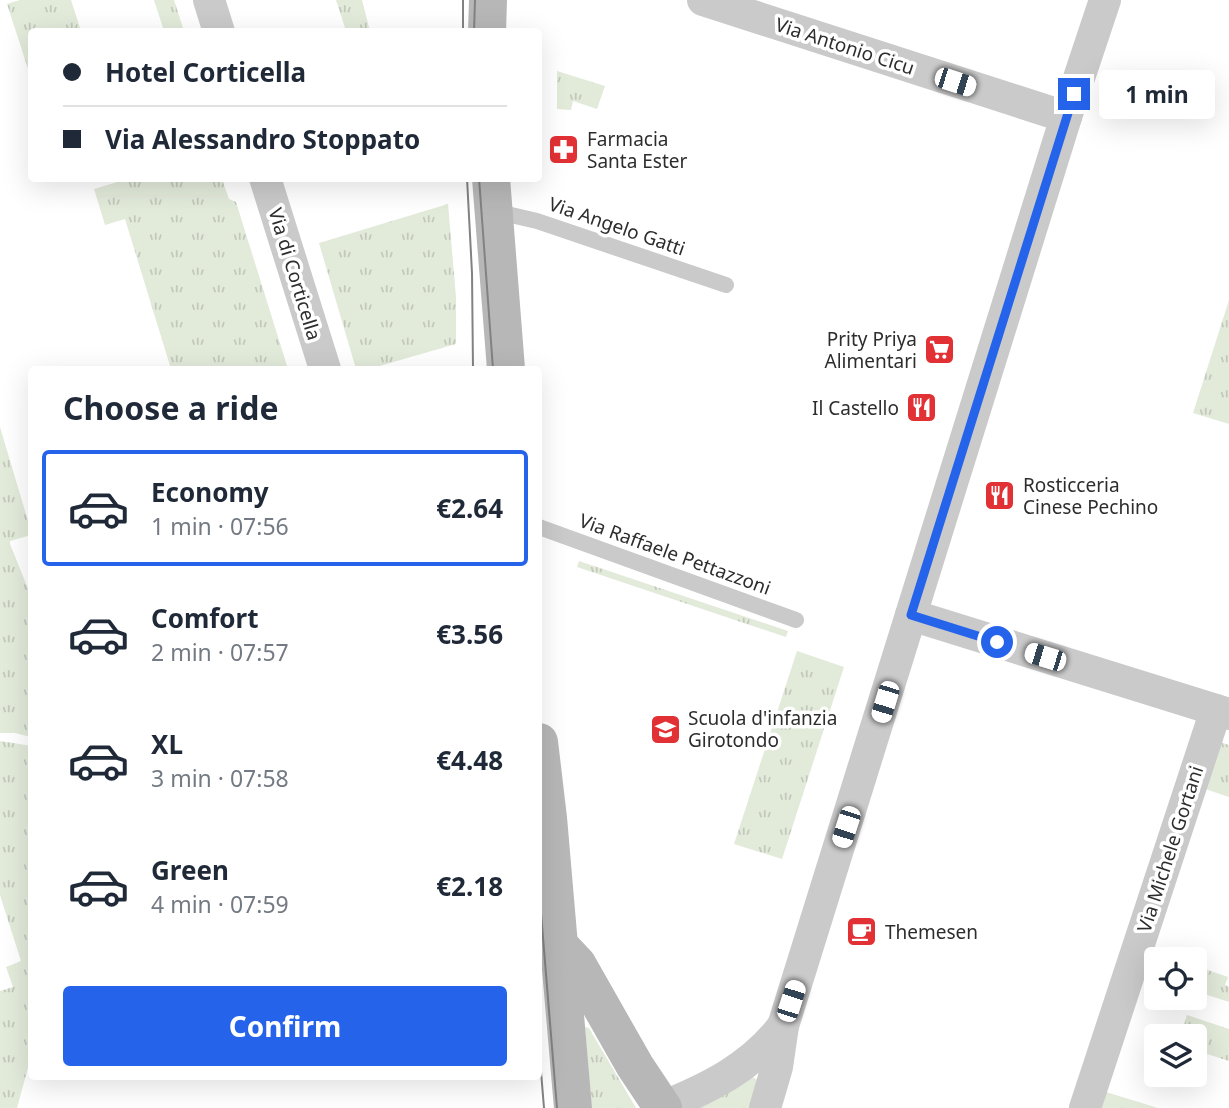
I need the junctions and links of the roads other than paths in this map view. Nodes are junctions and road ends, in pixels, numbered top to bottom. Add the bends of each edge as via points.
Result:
1 (209, 0) edge
2 (488, 0) edge
3 (703, 0) edge
4 (1105, 0) edge
5 (218, 28) edge
6 (487, 28) edge
7 (1066, 117) junction
8 (266, 182) edge
9 (492, 197) edge
10 (726, 285) dead end
11 (324, 366) edge
12 (506, 366) edge
13 (542, 528) edge
14 (911, 615) junction
15 (796, 620) dead end
16 (1222, 712) edge
17 (542, 801) edge
18 (549, 939) edge
19 (783, 1026) junction
20 (662, 1107) edge
21 (573, 1108) edge
22 (765, 1108) edge
23 (1085, 1108) edge

1 - 5 street
2 - 6 street
3 - 7 street, Via Antonio Cicu
4 - 7 street
7 - 14 street
8 - 11 street, Via di Corticella
9 - 10 lane, Via Angelo Gatti via 515,216
9 - 12 street
13 - 15 lane, Via Raffaele Pettazzoni
14 - 16 street
14 - 19 street
16 - 23 street, Via Michele Gortani
17 - 18 street
18 - 20 street via 577,964
18 - 21 street
19 - 20 street via 754,1058 719,1082
19 - 22 street

